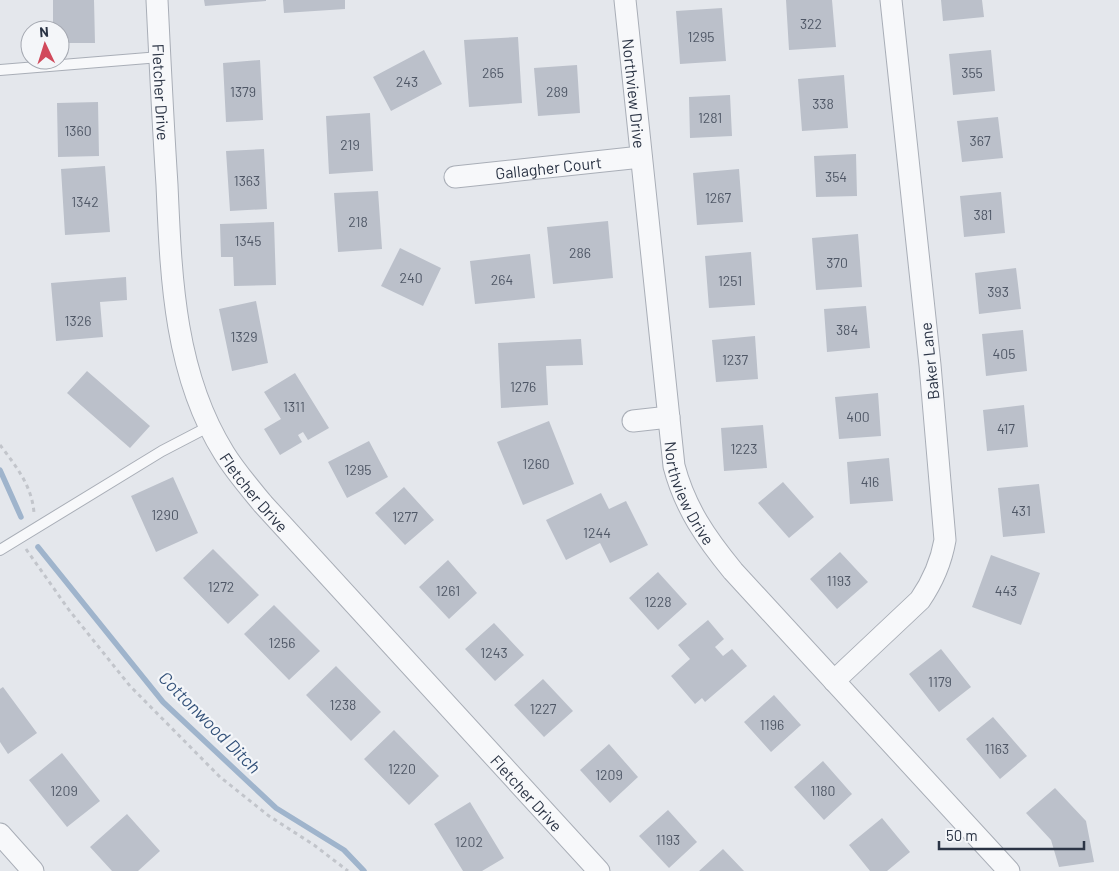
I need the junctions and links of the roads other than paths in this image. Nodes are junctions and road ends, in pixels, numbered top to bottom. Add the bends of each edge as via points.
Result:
1 (156, 0) edge
2 (625, 0) edge
3 (891, 0) edge
4 (160, 57) junction
5 (0, 70) edge
6 (641, 158) junction
7 (456, 177) dead end
8 (669, 417) junction
9 (633, 421) dead end
10 (210, 426) junction
11 (0, 550) edge
12 (834, 681) junction
13 (0, 834) edge
14 (33, 871) edge
15 (599, 871) edge
16 (1009, 871) edge

1 - 4 street, Fletcher Drive
2 - 6 street, Northview Drive
3 - 12 street, Baker Lane via 946,530 941,562 920,600
4 - 5 lane
4 - 10 street, Fletcher Drive via 175,309 192,381
6 - 7 street, Gallagher Court
6 - 8 street, Northview Drive
8 - 9 street
8 - 12 street, Northview Drive via 680,489 704,536
10 - 11 lane via 162,451
10 - 15 street, Fletcher Drive via 223,452 262,504
12 - 16 street, Northview Drive
13 - 14 street

